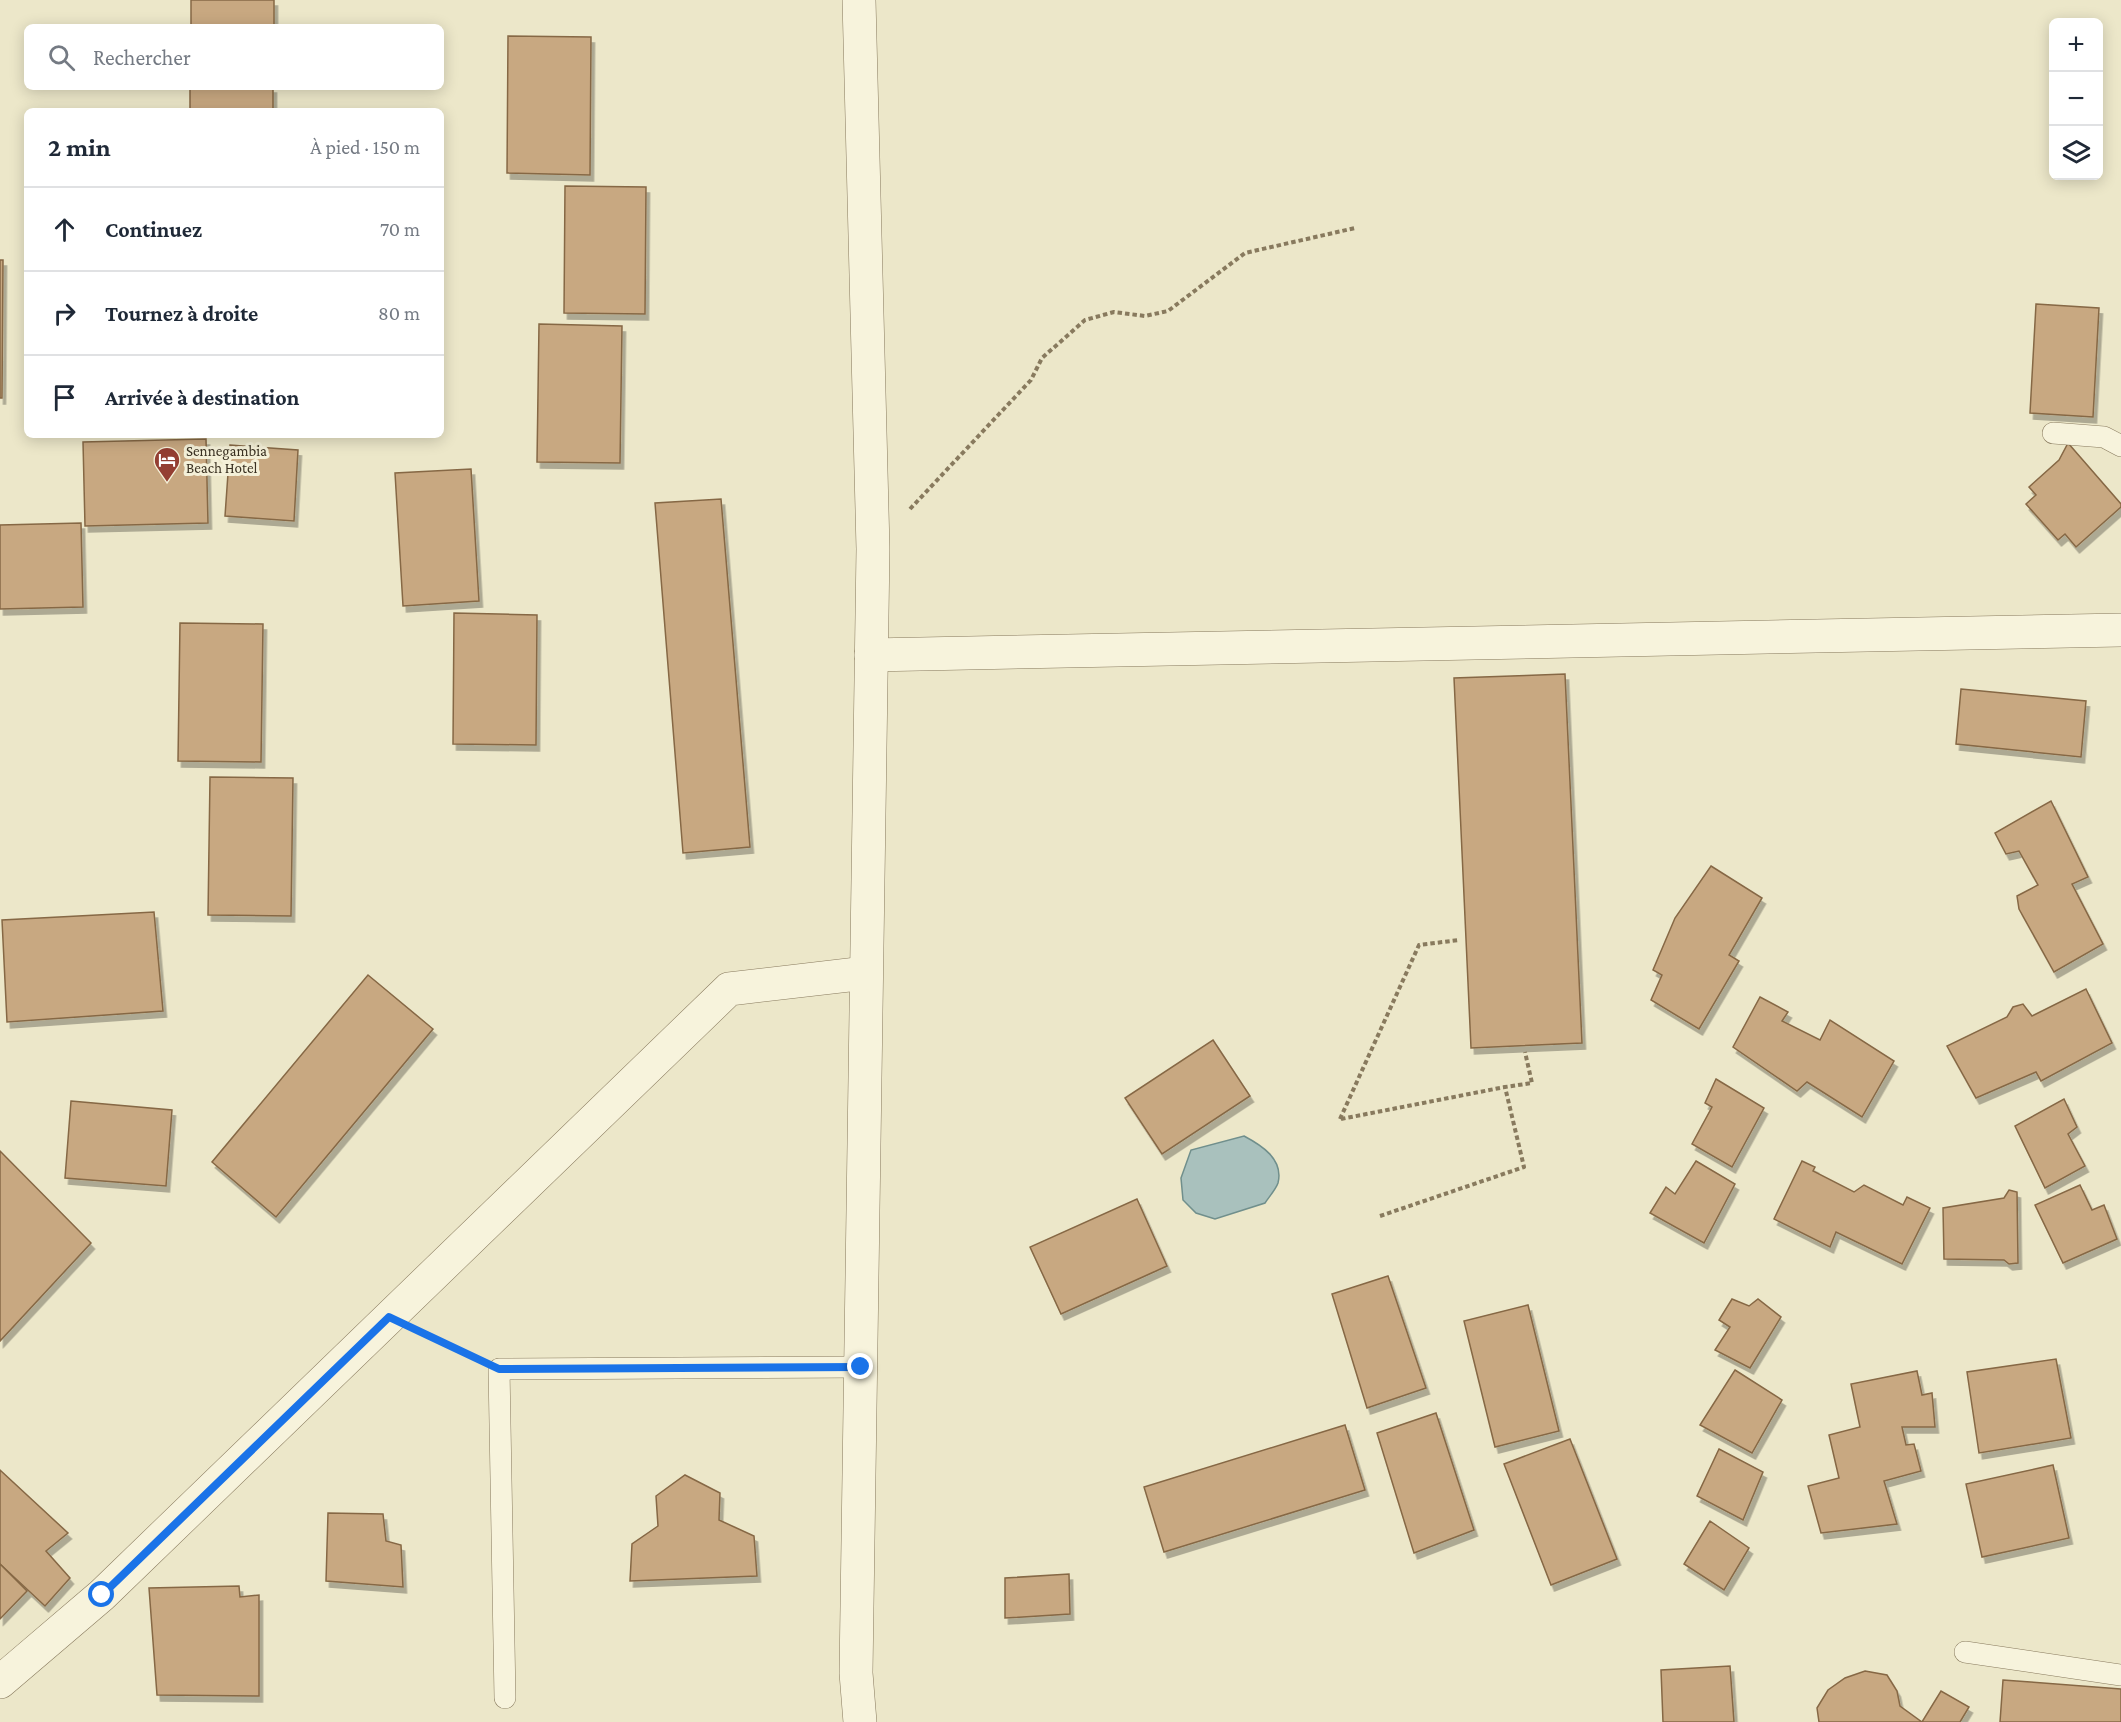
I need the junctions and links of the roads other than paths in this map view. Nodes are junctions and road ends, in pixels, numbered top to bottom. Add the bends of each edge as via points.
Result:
1 (859, 0) edge
2 (2053, 433) dead end
3 (2121, 446) edge
4 (2121, 630) edge
5 (871, 655) junction
6 (866, 973) junction
7 (861, 1367) junction
8 (1965, 1652) dead end
9 (2121, 1675) edge
10 (0, 1682) edge
11 (505, 1698) dead end
12 (860, 1722) edge

1 - 5 street via 873,549
2 - 3 lane via 2103,437
4 - 5 street
5 - 6 street
6 - 7 street
6 - 10 street via 729,989 102,1595
7 - 11 lane via 499,1369
7 - 12 street via 856,1673
8 - 9 lane

